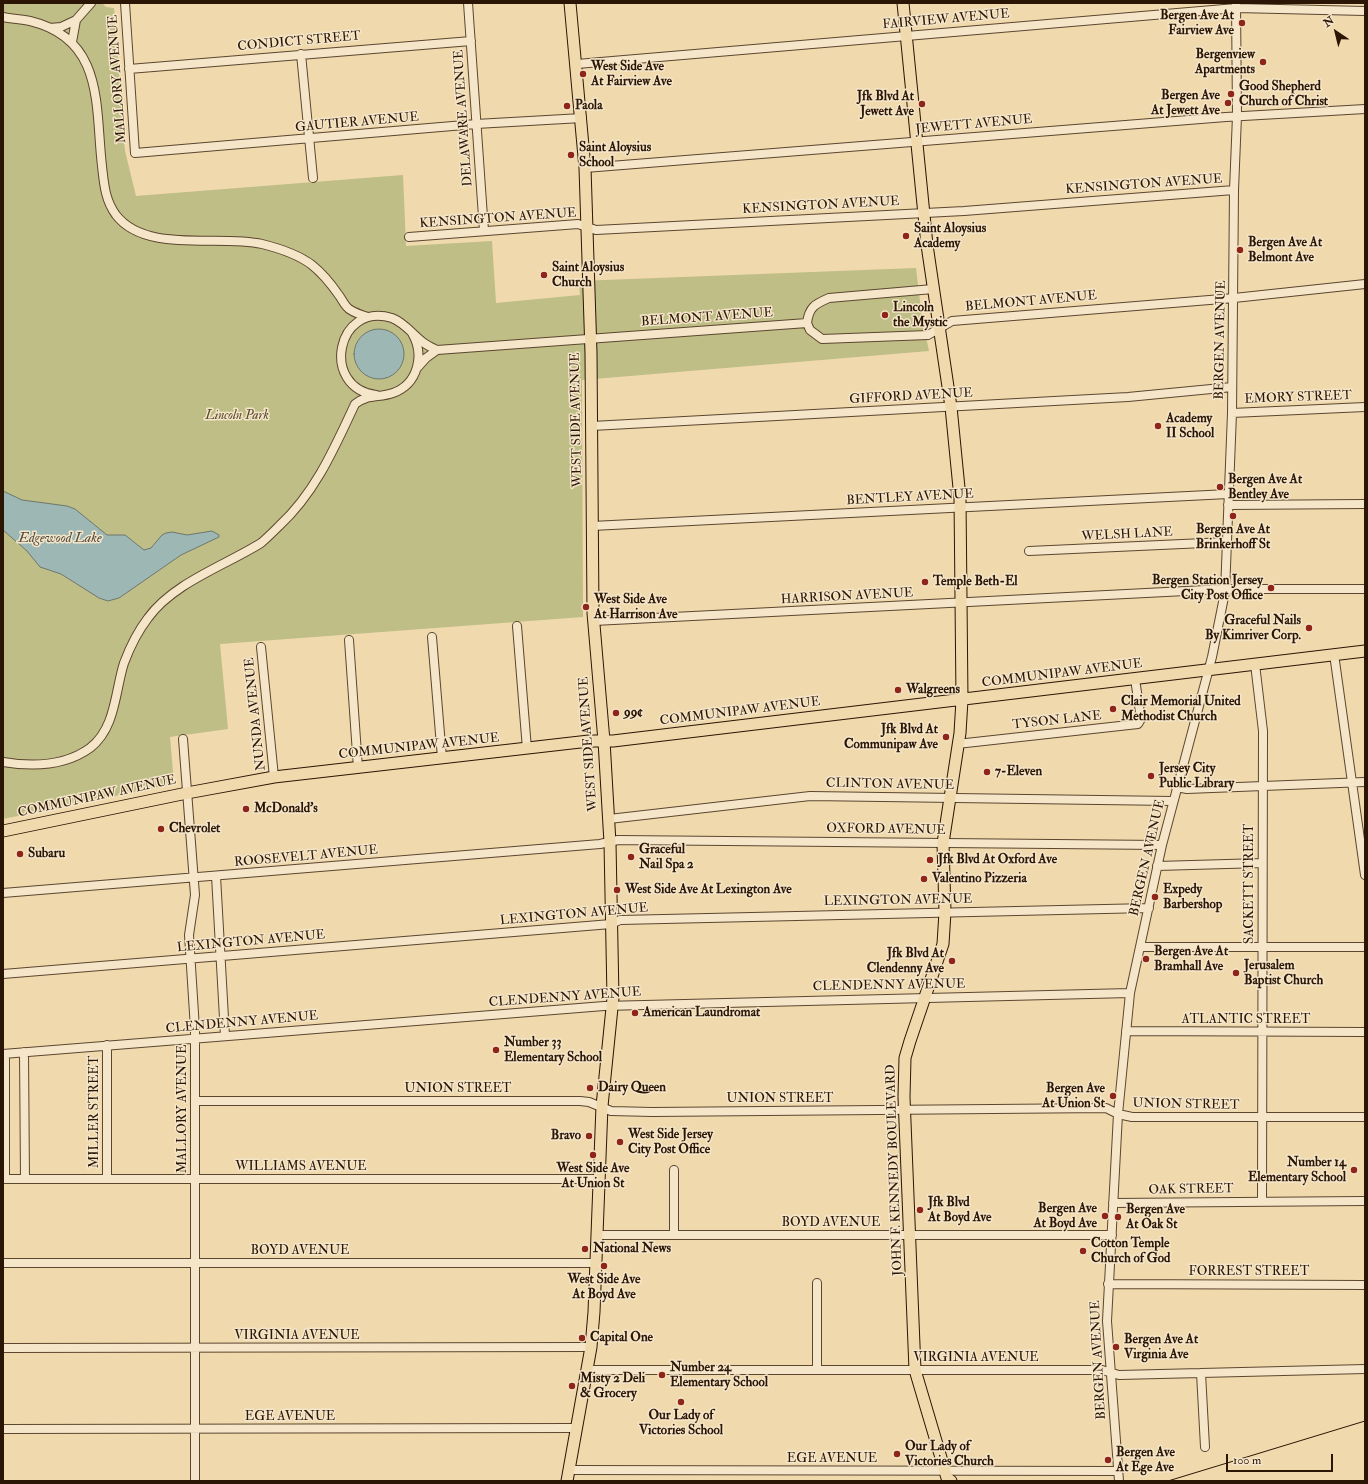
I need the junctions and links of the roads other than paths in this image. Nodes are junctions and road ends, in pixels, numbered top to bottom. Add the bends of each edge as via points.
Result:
1 (91, 3) edge
2 (125, 3) edge
3 (468, 3) edge
4 (570, 3) edge
5 (903, 3) edge
6 (1236, 6) edge
7 (1365, 11) edge
8 (3, 18) edge
9 (76, 20) junction
10 (50, 28) junction
11 (906, 36) junction
12 (471, 41) junction
13 (72, 42) junction
14 (301, 54) junction
15 (577, 64) junction
16 (130, 69) junction
17 (1365, 109) edge
18 (1237, 116) junction
19 (582, 118) junction
20 (476, 124) junction
21 (309, 139) junction
22 (916, 141) junction
23 (135, 153) joint
24 (585, 168) junction
25 (313, 178) dead end
26 (1234, 190) junction
27 (925, 212) junction
28 (587, 227) junction
29 (484, 231) junction
30 (409, 237) dead end
31 (1365, 284) edge
32 (933, 289) junction
33 (1234, 298) junction
34 (368, 317) junction
35 (807, 323) junction
36 (940, 327) junction
37 (412, 333) junction
38 (590, 338) junction
39 (437, 350) junction
40 (417, 369) junction
41 (1232, 387) junction
42 (379, 395) junction
43 (951, 407) junction
44 (1365, 407) edge
45 (1232, 413) junction
46 (592, 426) junction
47 (1228, 494) junction
48 (1365, 504) edge
49 (1228, 505) junction
50 (960, 507) junction
51 (592, 526) junction
52 (1226, 542) junction
53 (1029, 552) dead end
54 (1225, 589) junction
55 (1365, 589) edge
56 (962, 603) junction
57 (594, 621) junction
58 (517, 626) dead end
59 (432, 637) dead end
60 (349, 640) dead end
61 (261, 647) dead end
62 (1365, 651) edge
63 (1334, 654) junction
64 (1255, 664) junction
65 (1208, 669) junction
66 (1136, 679) junction
67 (962, 700) junction
68 (182, 739) dead end
69 (604, 741) junction
70 (957, 744) junction
71 (527, 749) junction
72 (442, 758) junction
73 (3, 762) edge
74 (358, 768) junction
75 (274, 778) junction
76 (1351, 782) junction
77 (1365, 782) edge
78 (1261, 785) junction
79 (1176, 786) junction
80 (187, 793) junction
81 (949, 797) junction
82 (1172, 801) junction
83 (609, 819) junction
84 (3, 831) edge
85 (610, 843) junction
86 (942, 843) junction
87 (1162, 845) junction
88 (1262, 863) junction
89 (1157, 866) junction
90 (216, 876) junction
91 (1365, 876) edge
92 (195, 878) junction
93 (3, 893) edge
94 (1148, 908) junction
95 (945, 912) junction
96 (611, 924) junction
97 (1140, 947) junction
98 (1365, 947) edge
99 (1262, 948) junction
100 (221, 957) junction
101 (190, 960) junction
102 (3, 974) edge
103 (1130, 993) junction
104 (925, 997) junction
105 (612, 1006) junction
106 (1126, 1031) junction
107 (1262, 1032) junction
108 (1365, 1032) edge
109 (225, 1036) junction
110 (195, 1038) junction
111 (107, 1045) junction
112 (24, 1052) junction
113 (4, 1054) edge
114 (195, 1101) junction
115 (602, 1106) junction
116 (905, 1111) junction
117 (1118, 1114) junction
118 (1365, 1117) edge
119 (1262, 1118) junction
120 (674, 1170) dead end
121 (4, 1179) edge
122 (24, 1179) junction
123 (107, 1179) junction
124 (195, 1179) junction
125 (600, 1179) junction
126 (1262, 1201) junction
127 (1365, 1202) edge
128 (1113, 1203) junction
129 (674, 1235) junction
130 (910, 1235) junction
131 (1112, 1235) junction
132 (598, 1236) junction
133 (3, 1263) edge
134 (195, 1263) junction
135 (597, 1263) junction
136 (817, 1283) dead end
137 (1108, 1284) junction
138 (1365, 1285) edge
139 (591, 1347) junction
140 (3, 1348) edge
141 (195, 1348) junction
142 (816, 1369) junction
143 (1365, 1369) edge
144 (587, 1370) junction
145 (915, 1370) junction
146 (1110, 1372) junction
147 (1201, 1373) junction
148 (577, 1428) junction
149 (3, 1429) edge
150 (195, 1429) junction
151 (1205, 1447) dead end
152 (569, 1470) junction
153 (1118, 1471) junction
154 (947, 1478) edge
155 (195, 1481) edge
156 (567, 1481) edge
157 (1119, 1481) edge

1 - 9 street
2 - 16 street, MALLORY AVENUE
3 - 12 street, DELAWARE AVENUE
4 - 15 main road, WEST SIDE AVENUE
5 - 11 main road, JOHN F. KENNEDY BOULEVARD
6 - 7 street, FAIRVIEW AVENUE
6 - 11 street, FAIRVIEW AVENUE
6 - 18 street, BERGEN AVENUE
8 - 10 street via 30,21
9 - 10 street via 61,27
9 - 13 street
10 - 13 street
11 - 15 street, FAIRVIEW AVENUE
11 - 22 main road, JOHN F. KENNEDY BOULEVARD
12 - 14 street, CONDICT STREET
12 - 20 street, DELAWARE AVENUE
13 - 34 street via 87,63 95,89 106,197 116,215 130,229 147,236 256,243 286,252 311,264 330,283 348,308
14 - 16 street, CONDICT STREET
14 - 21 street
15 - 19 main road, WEST SIDE AVENUE
16 - 23 street, MALLORY AVENUE
17 - 18 street, JEWETT AVENUE
18 - 22 street, JEWETT AVENUE
18 - 26 street, BERGEN AVENUE
19 - 20 street, GAUTIER AVENUE
19 - 24 main road, WEST SIDE AVENUE
20 - 21 street, GAUTIER AVENUE
20 - 29 street, DELAWARE AVENUE
21 - 23 street, GAUTIER AVENUE
21 - 25 street
22 - 24 street, JEWETT AVENUE
22 - 27 main road, JOHN F. KENNEDY BOULEVARD
24 - 28 main road, WEST SIDE AVENUE
26 - 27 street, KENSINGTON AVENUE
26 - 33 street, BERGEN AVENUE
27 - 28 street, KENSINGTON AVENUE via 596,230
27 - 32 main road, JOHN F. KENNEDY BOULEVARD
28 - 29 street, KENSINGTON AVENUE via 578,224
28 - 38 main road, WEST SIDE AVENUE
29 - 30 street, KENSINGTON AVENUE
31 - 33 street, BELMONT AVENUE
32 - 35 street via 829,298 816,304 808,313
32 - 36 main road, JOHN F. KENNEDY BOULEVARD
33 - 36 street, BELMONT AVENUE via 952,321
33 - 41 street, BERGEN AVENUE
34 - 37 street via 393,319 401,322
34 - 42 street via 359,321 346,334 342,341 341,363 351,383 371,394
35 - 36 street, BELMONT AVENUE via 810,330 822,339 928,335
35 - 38 street, BELMONT AVENUE
36 - 43 main road, JOHN F. KENNEDY BOULEVARD
37 - 39 street
37 - 40 street via 419,350
38 - 39 street
38 - 46 main road, WEST SIDE AVENUE
39 - 40 street
40 - 42 street via 402,388
41 - 43 street, GIFFORD AVENUE via 1128,397
41 - 45 street, BERGEN AVENUE
42 - 73 street via 361,399 355,404 324,470 290,517 262,542 173,594 148,617 132,643 124,664 111,720 91,747 70,759 38,766
43 - 46 street, GIFFORD AVENUE
43 - 50 main road, JOHN F. KENNEDY BOULEVARD
44 - 45 street, EMORY STREET
45 - 47 street, BERGEN AVENUE
46 - 51 main road, WEST SIDE AVENUE
47 - 49 street, BERGEN AVENUE
47 - 50 street, BENTLEY AVENUE
48 - 49 street
49 - 52 street, BERGEN AVENUE
50 - 51 street, BENTLEY AVENUE
50 - 56 main road, JOHN F. KENNEDY BOULEVARD
51 - 57 main road, WEST SIDE AVENUE
52 - 53 street, WELSH LANE
52 - 54 street, BERGEN AVENUE
54 - 55 street, HARRISON AVENUE
54 - 56 street, HARRISON AVENUE
54 - 65 street, BERGEN AVENUE
56 - 57 street, HARRISON AVENUE
56 - 67 main road, JOHN F. KENNEDY BOULEVARD
57 - 69 main road, WEST SIDE AVENUE
58 - 71 street
59 - 72 street
60 - 74 street
61 - 75 street, NUNDA AVENUE
62 - 63 main road, COMMUNIPAW AVENUE
63 - 64 main road, COMMUNIPAW AVENUE
63 - 76 street
64 - 65 main road, COMMUNIPAW AVENUE
64 - 78 street, SACKETT STREET via 1263,731
65 - 66 main road, COMMUNIPAW AVENUE
65 - 79 street, BERGEN AVENUE
66 - 67 main road, COMMUNIPAW AVENUE
66 - 70 street, TYSON LANE via 1141,719 1138,724
67 - 69 main road, COMMUNIPAW AVENUE
67 - 70 main road, JOHN F. KENNEDY BOULEVARD
68 - 80 street, MALLORY AVENUE
69 - 71 main road, COMMUNIPAW AVENUE
69 - 83 main road, WEST SIDE AVENUE
70 - 81 main road, JOHN F. KENNEDY BOULEVARD
71 - 72 main road, COMMUNIPAW AVENUE
72 - 74 main road, COMMUNIPAW AVENUE
74 - 75 main road, COMMUNIPAW AVENUE
75 - 80 main road, COMMUNIPAW AVENUE
76 - 77 street
76 - 78 street
76 - 91 street
78 - 79 street via 1187,789
78 - 88 street, SACKETT STREET
79 - 82 street, BERGEN AVENUE
80 - 84 main road, COMMUNIPAW AVENUE
80 - 92 street, MALLORY AVENUE
81 - 82 street, CLINTON AVENUE
81 - 83 street, CLINTON AVENUE via 810,796
81 - 86 main road, JOHN F. KENNEDY BOULEVARD
82 - 87 street, BERGEN AVENUE
83 - 85 main road, WEST SIDE AVENUE
85 - 86 street, OXFORD AVENUE via 618,840
85 - 90 street, ROOSEVELT AVENUE
85 - 96 main road, WEST SIDE AVENUE
86 - 87 street, OXFORD AVENUE
86 - 95 main road, JOHN F. KENNEDY BOULEVARD
87 - 89 street, BERGEN AVENUE
88 - 89 street
88 - 99 street, SACKETT STREET
89 - 94 street, BERGEN AVENUE
90 - 92 street, ROOSEVELT AVENUE
90 - 100 street
92 - 93 street, ROOSEVELT AVENUE
92 - 101 street, MALLORY AVENUE via 189,935
94 - 95 street, LEXINGTON AVENUE
94 - 97 street, BERGEN AVENUE
95 - 96 street, LEXINGTON AVENUE via 620,920
95 - 104 main road, JOHN F. KENNEDY BOULEVARD via 942,944
96 - 100 street, LEXINGTON AVENUE
96 - 105 main road, WEST SIDE AVENUE
97 - 99 street
97 - 103 street, BERGEN AVENUE
98 - 99 street
99 - 107 street, SACKETT STREET
100 - 101 street, LEXINGTON AVENUE
100 - 109 street
101 - 102 street, LEXINGTON AVENUE
101 - 110 street, MALLORY AVENUE
103 - 104 street, CLENDENNY AVENUE
103 - 106 street, BERGEN AVENUE
104 - 105 street, CLENDENNY AVENUE
104 - 116 main road, JOHN F. KENNEDY BOULEVARD via 906,1058
105 - 109 street, CLENDENNY AVENUE
105 - 115 main road, WEST SIDE AVENUE
106 - 107 street, ATLANTIC STREET
106 - 117 street, BERGEN AVENUE
107 - 108 street, ATLANTIC STREET
107 - 119 street, SACKETT STREET
109 - 110 street, CLENDENNY AVENUE
110 - 111 street, CLENDENNY AVENUE
110 - 114 street, MALLORY AVENUE
111 - 112 street, CLENDENNY AVENUE
111 - 123 street, MILLER STREET
112 - 113 street, CLENDENNY AVENUE
112 - 122 street
113 - 121 street
114 - 115 street, UNION STREET via 580,1101
114 - 124 street, MALLORY AVENUE
115 - 116 street, UNION STREET via 611,1111 652,1112
115 - 125 main road, WEST SIDE AVENUE
116 - 117 street, UNION STREET via 1106,1108
116 - 130 main road, JOHN F. KENNEDY BOULEVARD
117 - 119 street, UNION STREET via 1132,1117
117 - 128 street, BERGEN AVENUE
118 - 119 street, UNION STREET
119 - 126 street, SACKETT STREET
120 - 129 street
121 - 122 street, WILLIAMS AVENUE
122 - 123 street, WILLIAMS AVENUE
123 - 124 street, WILLIAMS AVENUE
124 - 125 street, WILLIAMS AVENUE
124 - 134 street, MALLORY AVENUE
125 - 132 main road, WEST SIDE AVENUE
126 - 127 street, OAK STREET
126 - 128 street, OAK STREET
128 - 131 street, BERGEN AVENUE
129 - 130 street, BOYD AVENUE
129 - 132 street, BOYD AVENUE
130 - 131 street, BOYD AVENUE
130 - 145 main road, JOHN F. KENNEDY BOULEVARD
131 - 137 street, BERGEN AVENUE
132 - 135 main road, WEST SIDE AVENUE
133 - 134 street, BOYD AVENUE
134 - 135 street, BOYD AVENUE
134 - 141 street, MALLORY AVENUE
135 - 139 main road, WEST SIDE AVENUE
136 - 142 street
137 - 138 street, FORREST STREET
137 - 146 street, BERGEN AVENUE
139 - 141 street, VIRGINIA AVENUE
139 - 144 main road, WEST SIDE AVENUE
140 - 141 street, VIRGINIA AVENUE
141 - 150 street, MALLORY AVENUE
142 - 144 street, VIRGINIA AVENUE
142 - 145 street, VIRGINIA AVENUE
143 - 147 street, VIRGINIA AVENUE
144 - 148 main road, WEST SIDE AVENUE
145 - 146 street, VIRGINIA AVENUE
145 - 154 main road, JOHN F. KENNEDY BOULEVARD
146 - 147 street, VIRGINIA AVENUE via 1119,1375
146 - 153 street, BERGEN AVENUE
147 - 151 street
148 - 150 street, EGE AVENUE
148 - 152 main road, WEST SIDE AVENUE
149 - 150 street, EGE AVENUE
150 - 155 street, MALLORY AVENUE
152 - 154 street, EGE AVENUE
152 - 156 main road, WEST SIDE AVENUE
153 - 154 street, EGE AVENUE
153 - 157 street, BERGEN AVENUE

